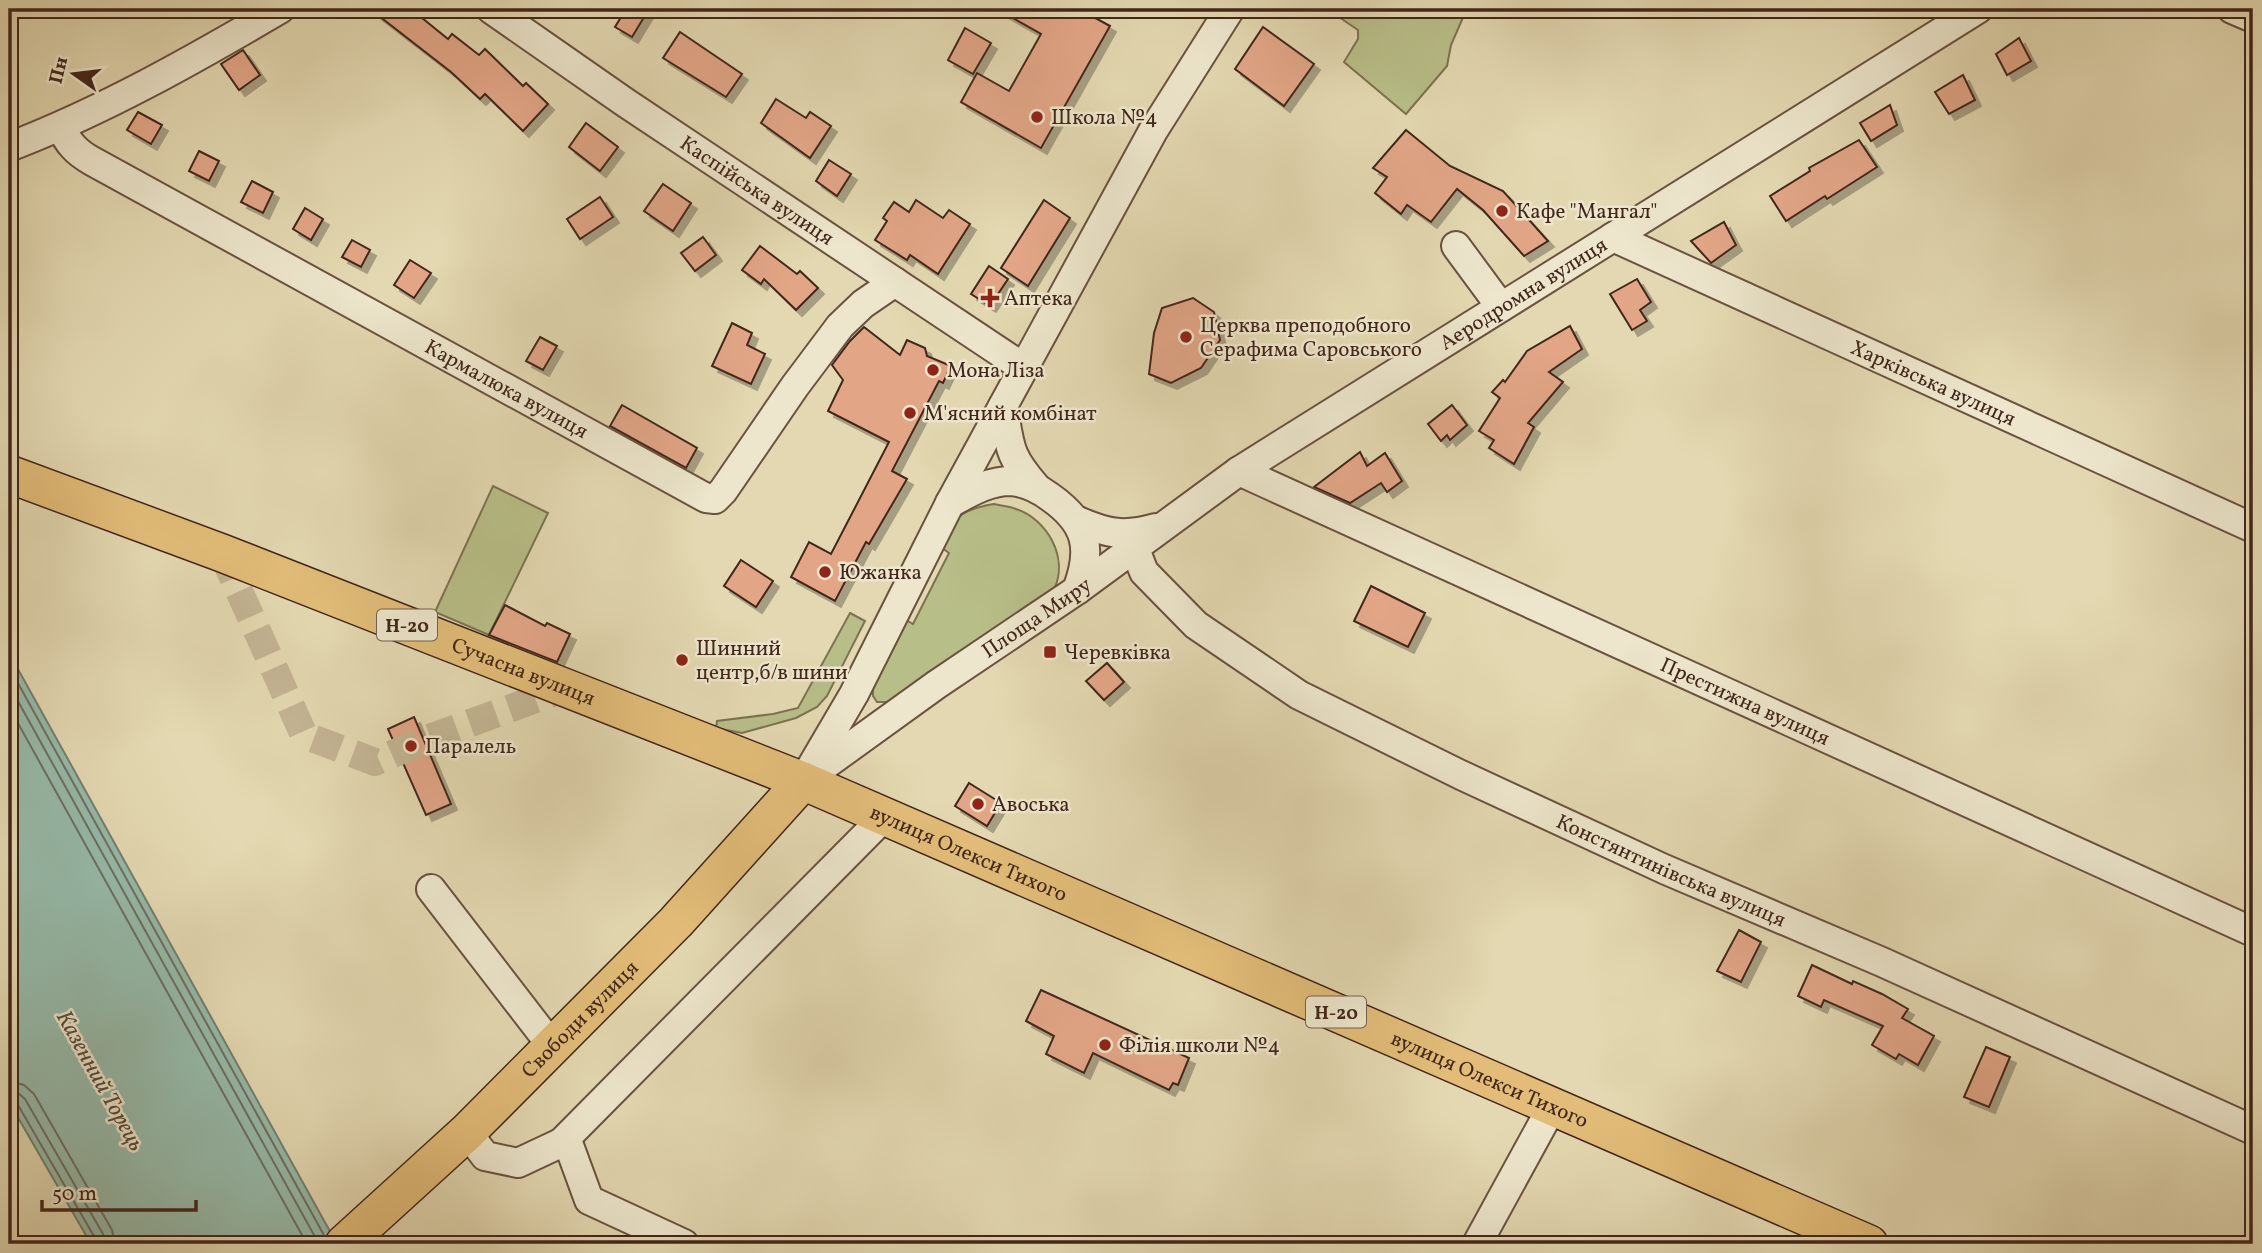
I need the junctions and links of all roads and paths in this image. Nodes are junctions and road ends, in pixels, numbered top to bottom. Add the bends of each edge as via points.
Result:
1 (280, 9) edge
2 (491, 9) edge
3 (1230, 9) edge
4 (1978, 9) edge
5 (2232, 9) edge
6 (2253, 18) edge
7 (61, 127) junction
8 (9, 147) edge
9 (1613, 237) junction
10 (1456, 246) dead end
11 (895, 282) junction
12 (1501, 307) junction
13 (1024, 368) junction
14 (1003, 406) junction
15 (1239, 471) junction
16 (9, 474) edge
17 (1036, 486) junction
18 (950, 503) junction
19 (1078, 521) junction
20 (1162, 526) junction
21 (2253, 528) edge
22 (1135, 549) junction
23 (1077, 590) junction
24 (803, 781) junction
25 (885, 816) junction
26 (431, 889) dead end
27 (2253, 932) edge
28 (552, 1046) junction
29 (1552, 1107) junction
30 (2253, 1130) edge
31 (467, 1132) junction
32 (562, 1142) junction
33 (349, 1240) edge
34 (684, 1244) edge
35 (1477, 1244) edge
36 (1869, 1244) edge

1 - 7 street
2 - 11 street, Каспійська вулиця
3 - 13 street via 1153,131
4 - 9 street, Аеродромна вулиця
5 - 6 street
7 - 8 street
7 - 11 street, Кармалюка вулиця via 78,153 706,498 715,499 723,491 840,326
9 - 12 street, Аеродромна вулиця
9 - 21 street, Харківська вулиця
10 - 12 street
11 - 13 street, Каспійська вулиця
12 - 15 street, Аеродромна вулиця
13 - 14 street
14 - 17 street via 1010,452
14 - 18 street
15 - 20 street, Аеродромна вулиця
15 - 27 street, Престижна вулиця
16 - 24 main road, Сучасна вулиця / Н-20
17 - 18 street via 1010,481 983,485
17 - 19 street
18 - 24 street via 854,694
19 - 20 street via 1117,534
19 - 23 street, Площа Миру via 1086,568
20 - 22 street, Аеродромна вулиця
22 - 23 street, Аеродромна вулиця
22 - 30 street, Констянтинівська вулиця via 1144,572 1196,625 1299,695 1652,863
23 - 24 street, Площа Миру
24 - 25 main road, вулиця Олекси Тихого / Н-20
24 - 28 main road, Свободи вулиця via 676,922
25 - 29 main road, вулиця Олекси Тихого / Н-20
25 - 32 street
26 - 28 street
28 - 31 main road, Свободи вулиця
29 - 35 street
29 - 36 main road, вулиця Олекси Тихого / Н-20
31 - 32 street via 485,1156 518,1163
31 - 33 main road, Свободи вулиця
32 - 34 street via 567,1140 589,1200

